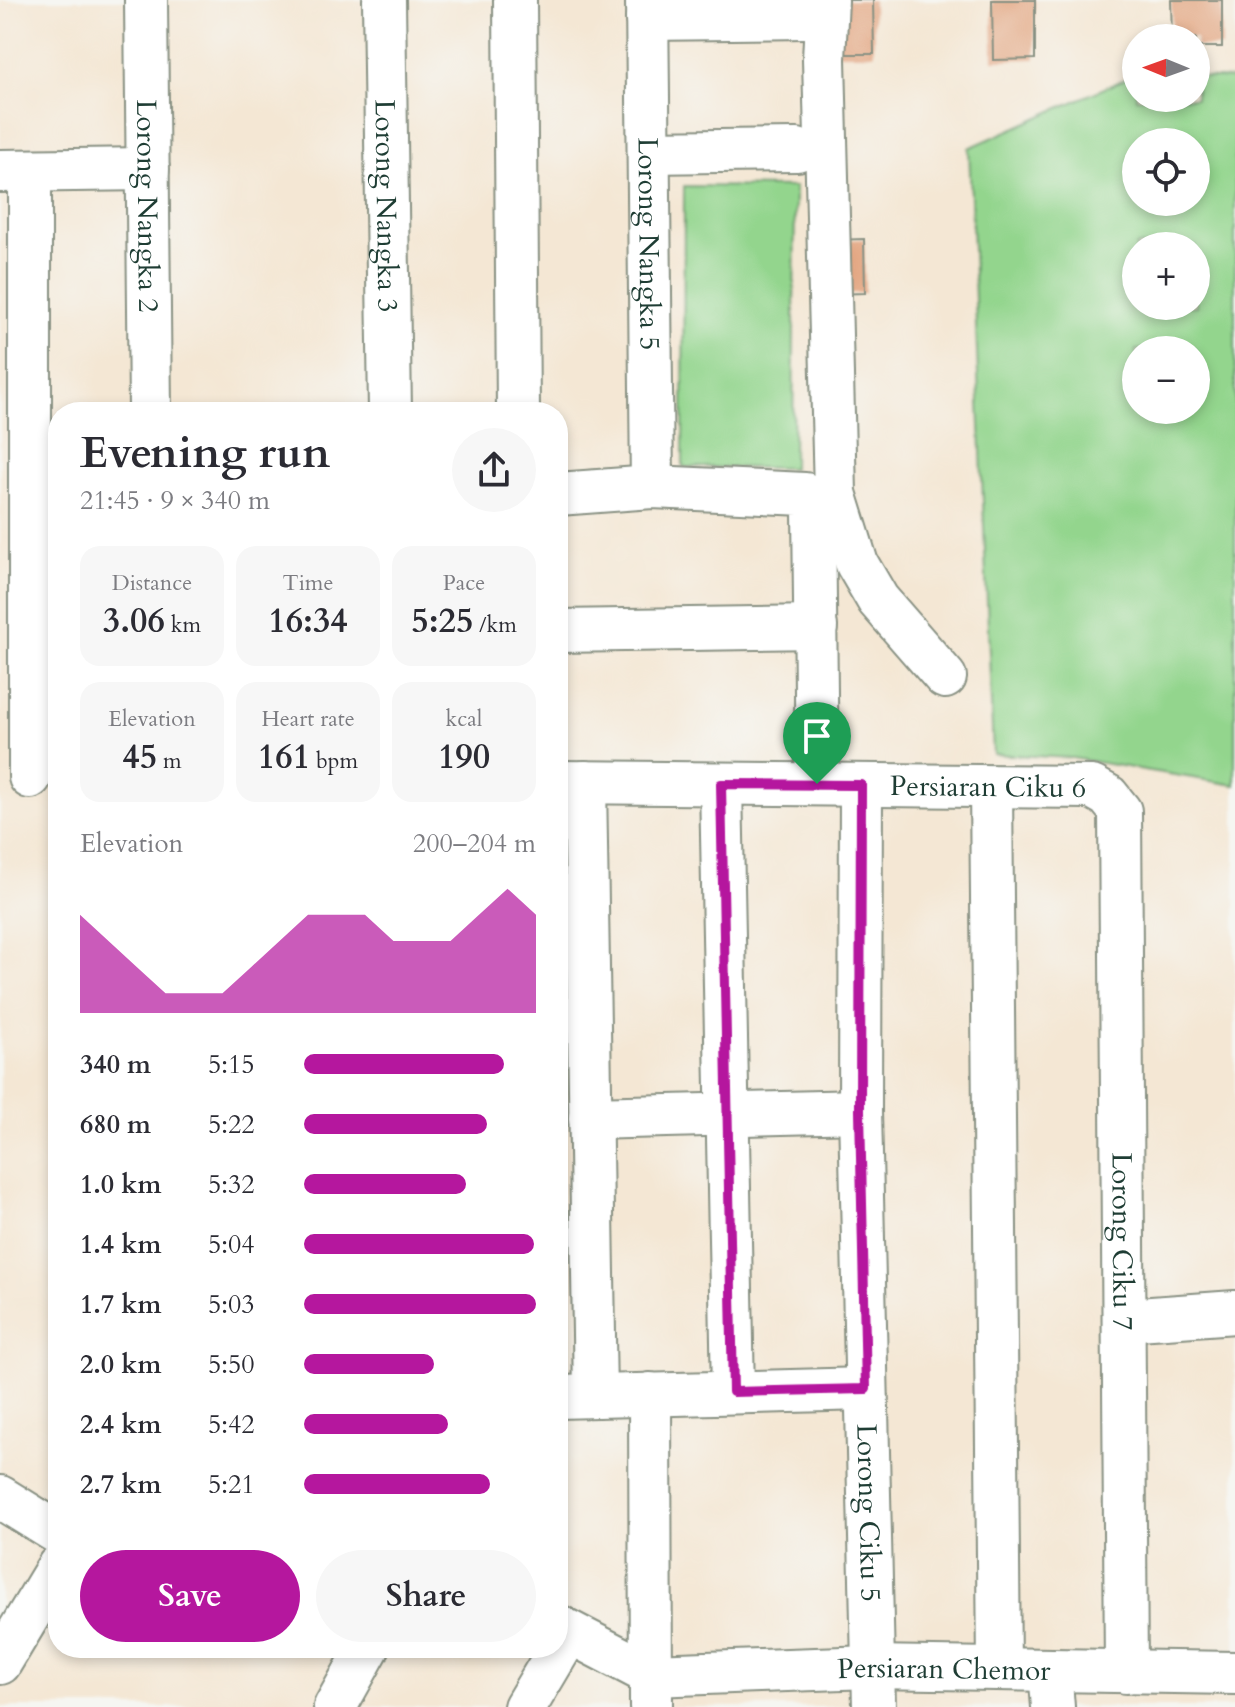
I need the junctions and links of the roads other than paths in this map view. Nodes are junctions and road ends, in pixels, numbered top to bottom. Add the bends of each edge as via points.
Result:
1 (146, 0) edge
2 (384, 0) edge
3 (515, 0) edge
4 (816, 8) edge
5 (647, 9) edge
6 (797, 150) dead end
7 (649, 152) junction
8 (148, 169) junction
9 (15, 171) edge
10 (150, 402) edge
11 (390, 402) edge
12 (518, 402) edge
13 (652, 487) junction
14 (568, 493) edge
15 (816, 627) junction
16 (568, 631) edge
17 (945, 677) dead end
18 (29, 776) edge
19 (571, 782) edge
20 (721, 784) junction
21 (817, 784) junction
22 (861, 785) junction
23 (991, 787) junction
24 (1120, 811) joint
25 (572, 917) edge
26 (860, 1111) junction
27 (727, 1114) junction
28 (590, 1118) junction
29 (1235, 1312) edge
30 (1124, 1320) junction
31 (866, 1389) junction
32 (733, 1392) junction
33 (650, 1394) junction
34 (576, 1396) edge
35 (0, 1497) edge
36 (48, 1527) edge
37 (48, 1584) edge
38 (568, 1633) edge
39 (362, 1658) edge
40 (550, 1658) edge
41 (0, 1663) edge
42 (999, 1669) junction
43 (1126, 1672) junction
44 (1235, 1673) edge
45 (872, 1687) edge
46 (1052, 1689) edge
47 (652, 1691) edge
48 (335, 1707) edge
49 (525, 1707) edge

1 - 8 street, Lorong Nangka 2
2 - 11 street, Lorong Nangka 3
3 - 12 street
4 - 5 street
4 - 17 street via 824,59 835,493 857,564 878,600
5 - 7 street, Lorong Nangka 5
6 - 7 street
7 - 13 street, Lorong Nangka 5
8 - 9 street
8 - 10 street, Lorong Nangka 2
9 - 18 street
13 - 14 street
13 - 15 street via 805,494 814,509
15 - 16 street
15 - 21 street
19 - 20 street, Persiaran Ciku 6
19 - 25 street
20 - 21 street, Persiaran Ciku 6
20 - 27 street
21 - 22 street, Persiaran Ciku 6
22 - 23 street, Persiaran Ciku 6
22 - 26 street, Lorong Ciku 5
23 - 24 street, Persiaran Ciku 6 via 1092,787
23 - 42 street
24 - 30 street, Lorong Ciku 7
25 - 28 street
26 - 27 street
26 - 31 street, Lorong Ciku 5
27 - 28 street
27 - 32 street
28 - 34 street
29 - 30 street
30 - 43 street, Lorong Ciku 7
31 - 32 street
31 - 45 street, Lorong Ciku 5
32 - 33 street
33 - 34 street
33 - 47 street
35 - 36 street
37 - 41 street
38 - 47 street
39 - 48 street
40 - 49 street
42 - 45 street, Persiaran Chemor
42 - 46 street, Persiaran Chemor
43 - 44 street, Persiaran Chemor
43 - 46 street, Persiaran Chemor
45 - 47 street, Persiaran Chemor

